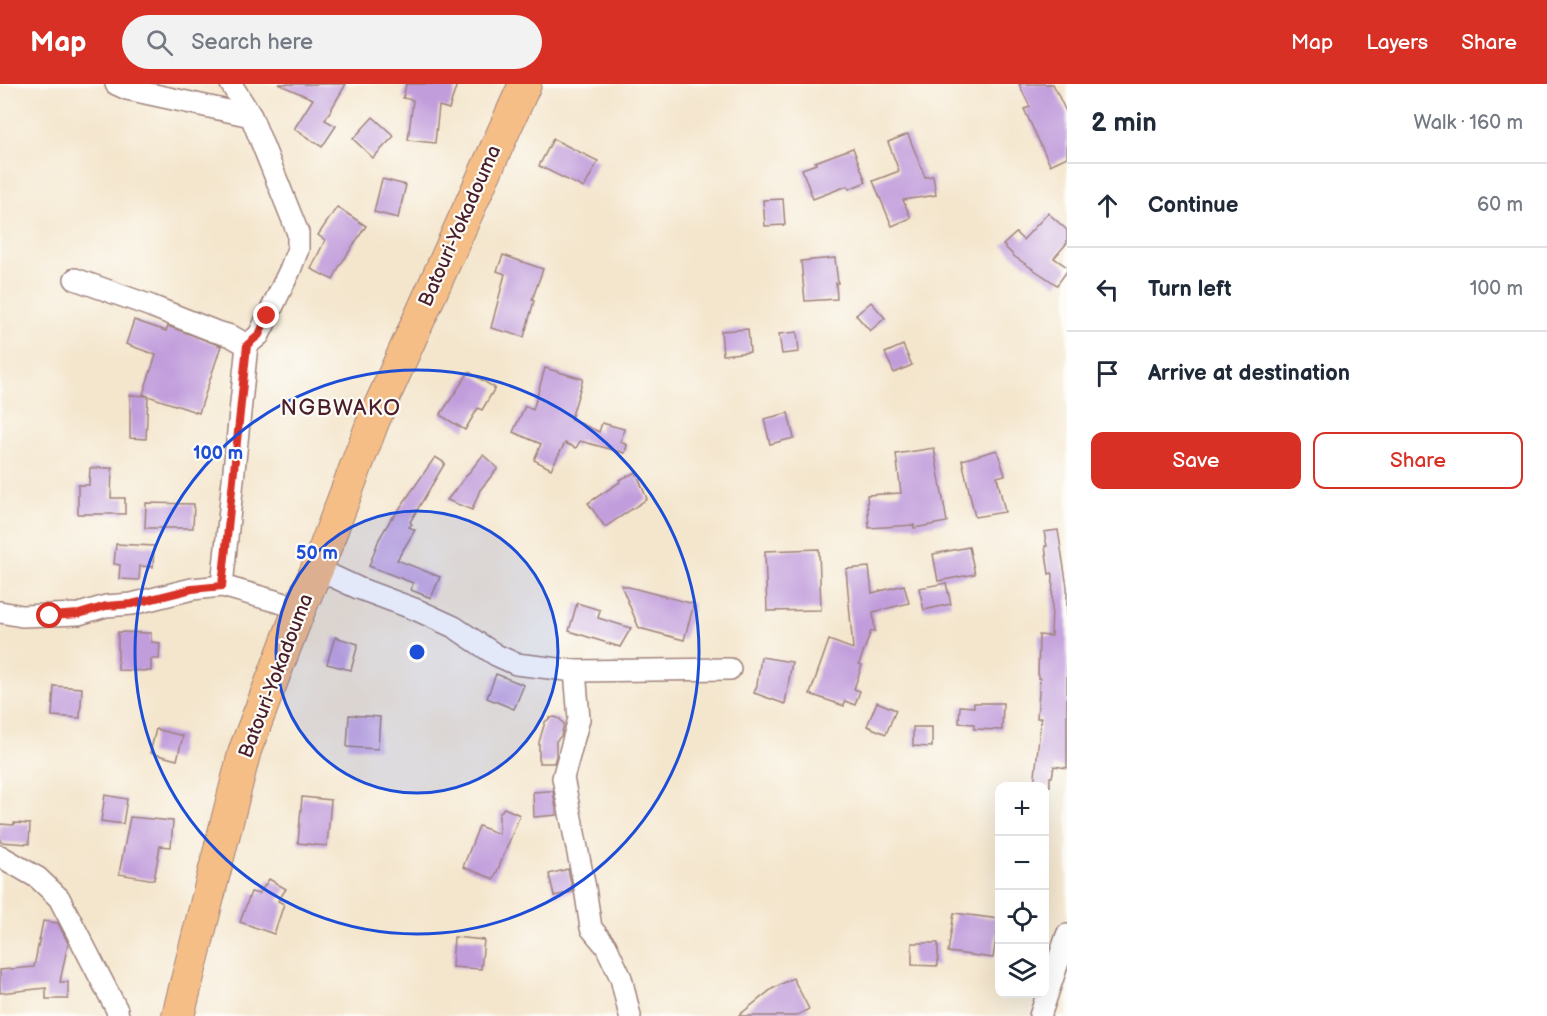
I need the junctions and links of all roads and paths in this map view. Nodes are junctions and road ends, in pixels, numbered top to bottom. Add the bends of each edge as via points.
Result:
1 (116, 84) edge
2 (231, 84) edge
3 (525, 84) edge
4 (251, 116) junction
5 (75, 279) dead end
6 (247, 345) junction
7 (317, 569) junction
8 (222, 586) junction
9 (300, 608) junction
10 (0, 612) edge
11 (730, 669) dead end
12 (574, 671) junction
13 (0, 856) edge
14 (1067, 935) edge
15 (118, 1016) edge
16 (178, 1016) edge
17 (630, 1016) edge
18 (1040, 1016) edge

1 - 4 street
2 - 4 street
3 - 7 highway, Batouri-Yokadouma via 374,419
4 - 6 street via 298,233 298,249 259,335
5 - 6 street
6 - 8 street
7 - 9 highway, Batouri-Yokadouma
7 - 12 street via 454,627 496,656 516,664
8 - 9 street
8 - 10 street via 79,614 22,616
9 - 16 highway, Batouri-Yokadouma via 245,750
11 - 12 street
12 - 17 street via 579,719 563,778 591,928 606,946 621,978
13 - 15 street via 38,878 59,898
14 - 18 street

